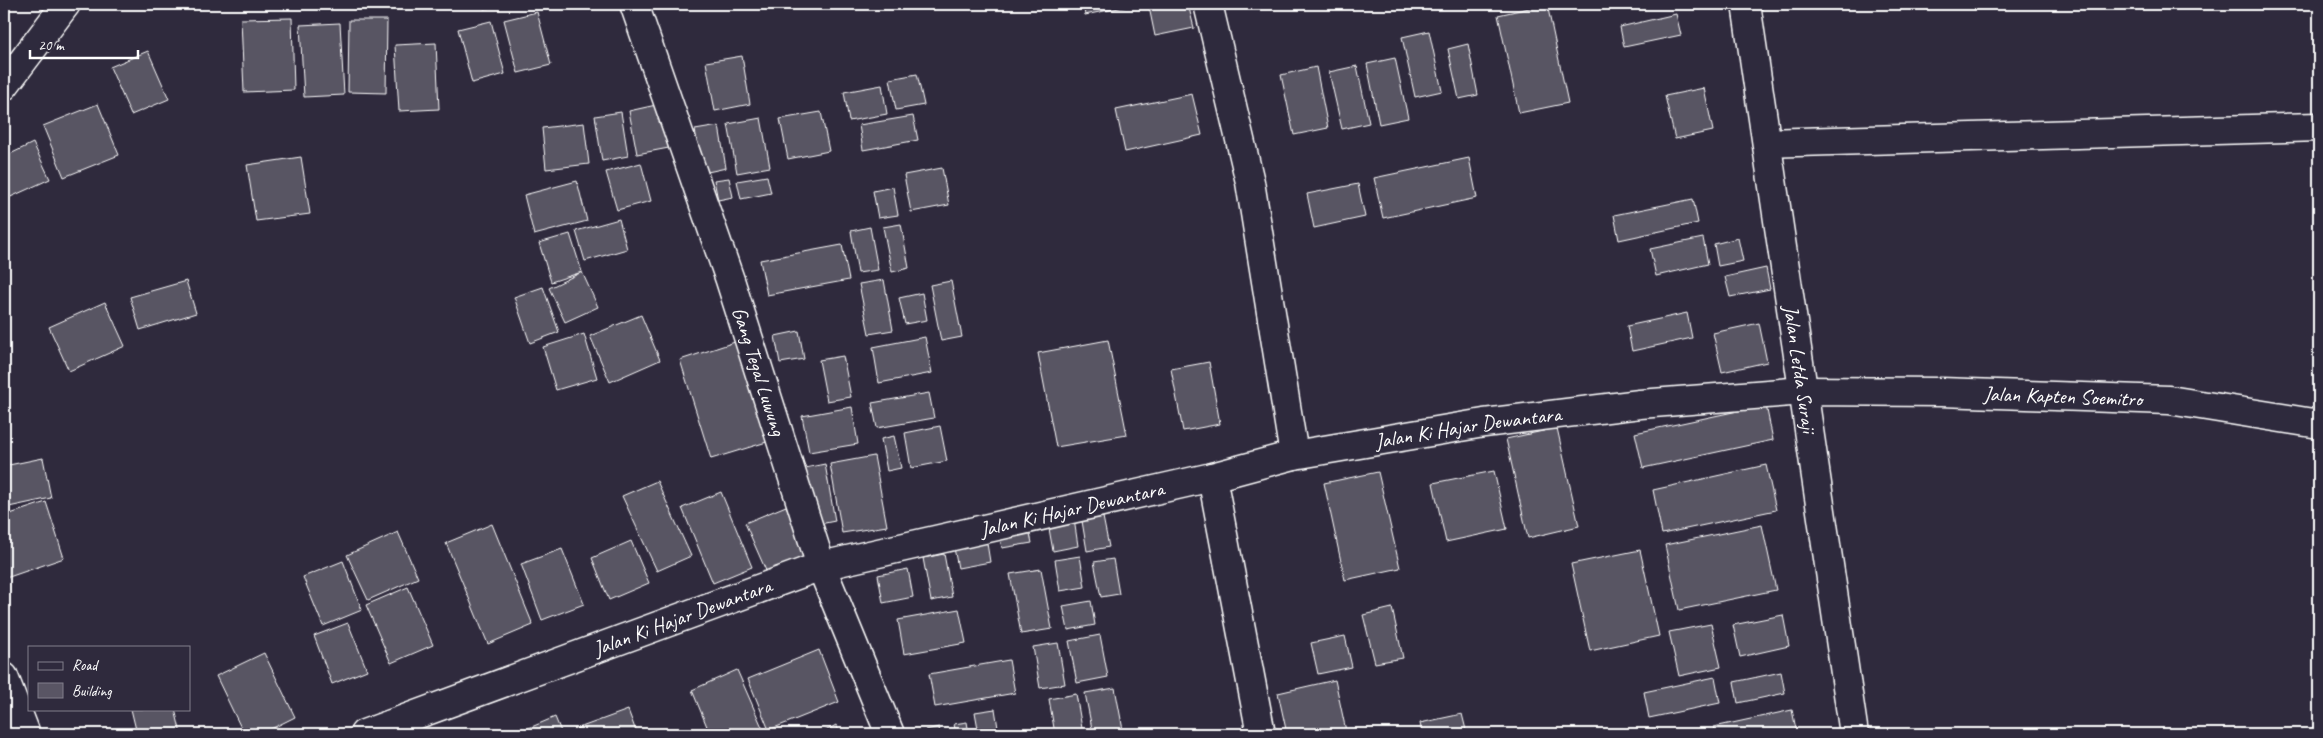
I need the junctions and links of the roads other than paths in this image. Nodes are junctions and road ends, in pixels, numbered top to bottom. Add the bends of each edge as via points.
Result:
1 (66, 4) edge
2 (634, 4) edge
3 (1208, 4) edge
4 (1746, 4) edge
5 (4, 86) edge
6 (2319, 127) edge
7 (1767, 143) junction
8 (1804, 391) junction
9 (2319, 424) edge
10 (1294, 455) junction
11 (1212, 477) junction
12 (821, 566) junction
13 (4, 677) edge
14 (26, 734) edge
15 (364, 734) edge
16 (890, 734) edge
17 (1261, 734) edge
18 (1854, 734) edge

1 - 5 street
2 - 12 street, Gang Tegal Luwung via 730,280
3 - 10 street via 1250,182
4 - 7 street, Jalan Letda Suraji
6 - 7 street
7 - 8 street, Jalan Letda Suraji
8 - 9 street, Jalan Kapten Soemitro via 2169,400
8 - 10 street, Jalan Ki Hajar Dewantara via 1640,404 1494,421
8 - 18 street, Jalan Letda Suraji
10 - 11 street, Jalan Ki Hajar Dewantara
11 - 12 street, Jalan Ki Hajar Dewantara
11 - 17 street
12 - 15 street, Jalan Ki Hajar Dewantara
12 - 16 street, Gang Tegal Luwung
13 - 14 street

